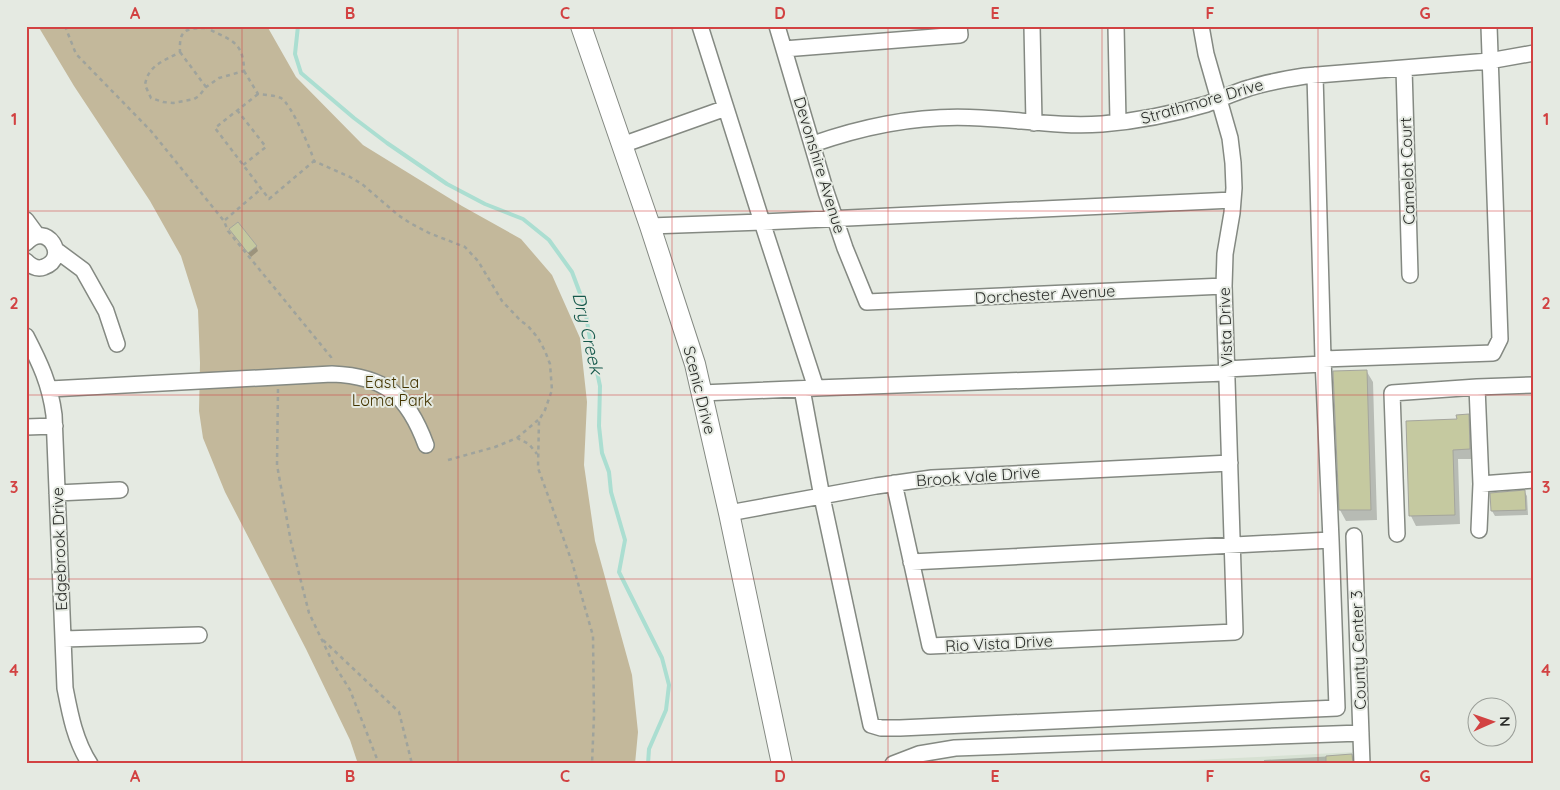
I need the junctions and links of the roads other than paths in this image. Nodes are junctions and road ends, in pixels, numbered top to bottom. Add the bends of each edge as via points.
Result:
1 (581, 26) edge
2 (700, 26) edge
3 (777, 26) edge
4 (959, 26) edge
5 (1032, 26) edge
6 (1116, 26) edge
7 (1201, 26) edge
8 (1489, 26) edge
9 (784, 49) junction
10 (1534, 53) edge
11 (1489, 61) junction
12 (1404, 68) junction
13 (1315, 75) junction
14 (1218, 99) junction
15 (726, 108) junction
16 (1118, 122) junction
17 (1034, 123) junction
18 (813, 144) junction
19 (622, 145) junction
20 (1233, 200) junction
21 (836, 219) junction
22 (26, 220) edge
23 (762, 222) junction
24 (650, 226) junction
25 (32, 239) edge
26 (56, 250) junction
27 (28, 265) edge
28 (1410, 275) dead end
29 (1224, 286) junction
30 (867, 302) joint
31 (28, 342) edge
32 (117, 344) dead end
33 (1323, 361) junction
34 (1226, 371) junction
35 (1534, 385) edge
36 (1476, 386) junction
37 (50, 389) junction
38 (809, 389) junction
39 (702, 393) junction
40 (55, 426) junction
41 (26, 427) edge
42 (426, 445) dead end
43 (1230, 463) junction
44 (1534, 480) edge
45 (894, 483) junction
46 (1481, 484) junction
47 (120, 490) dead end
48 (57, 493) junction
49 (822, 497) junction
50 (729, 513) junction
51 (1479, 530) dead end
52 (1396, 534) dead end
53 (1354, 536) dead end
54 (1331, 540) junction
55 (1232, 544) junction
56 (911, 562) junction
57 (1235, 632) joint
58 (199, 635) dead end
59 (62, 639) junction
60 (1360, 733) junction
61 (90, 764) edge
62 (782, 764) edge
63 (893, 764) edge
64 (1362, 764) edge

1 - 19 main road, Scenic Drive
2 - 15 street
3 - 9 street, Devonshire Avenue
4 - 9 street via 960,34
5 - 17 street
6 - 16 street
7 - 14 street, Vista Drive
8 - 11 street
9 - 18 street, Devonshire Avenue
10 - 11 street, Strathmore Drive
11 - 12 street, Strathmore Drive
11 - 33 street via 1500,338 1493,353
12 - 13 street, Strathmore Drive
12 - 28 street, Camelot Court
13 - 14 street, Strathmore Drive via 1248,88
13 - 33 street
14 - 16 street, Strathmore Drive via 1171,114
14 - 20 street, Vista Drive via 1230,138
15 - 19 street
15 - 23 street
16 - 17 street, Strathmore Drive
17 - 18 street, Strathmore Drive via 979,118 904,121 842,134
18 - 21 street, Devonshire Avenue
19 - 24 main road, Scenic Drive
20 - 21 street
20 - 29 street, Vista Drive
21 - 23 street
21 - 30 street, Devonshire Avenue
22 - 25 street
23 - 24 street
23 - 38 street
24 - 39 main road, Scenic Drive
25 - 26 street via 43,236 52,241
26 - 27 street via 54,260 46,267
26 - 32 street via 83,270 106,311
29 - 30 street, Dorchester Avenue
29 - 34 street, Vista Drive
31 - 37 street, Edgebrook Drive
33 - 34 street
33 - 54 street
34 - 38 street
34 - 43 street, Vista Drive
35 - 36 street
36 - 46 street
36 - 52 street via 1392,393
37 - 40 street, Edgebrook Drive
37 - 42 street via 332,374 361,376 377,381 401,400 419,426
38 - 39 street
38 - 49 street
39 - 50 main road, Scenic Drive
40 - 41 street
40 - 48 street, Edgebrook Drive
43 - 45 street, Brook Vale Drive via 979,475
43 - 55 street, Vista Drive
44 - 46 street
45 - 49 street, Brook Vale Drive
45 - 56 street, Rio Vista Drive
46 - 51 street
47 - 48 street
48 - 59 street, Edgebrook Drive
49 - 50 street, Brook Vale Drive
49 - 54 street via 871,726 881,728 1337,708
50 - 62 main road, Scenic Drive
53 - 60 street, County Center 3
54 - 55 street
55 - 56 street
55 - 57 street, Vista Drive
56 - 57 street, Rio Vista Drive via 930,646
58 - 59 street
59 - 61 street, Edgebrook Drive via 70,714 76,736
60 - 63 street via 955,748 919,754
60 - 64 street, County Center 3

